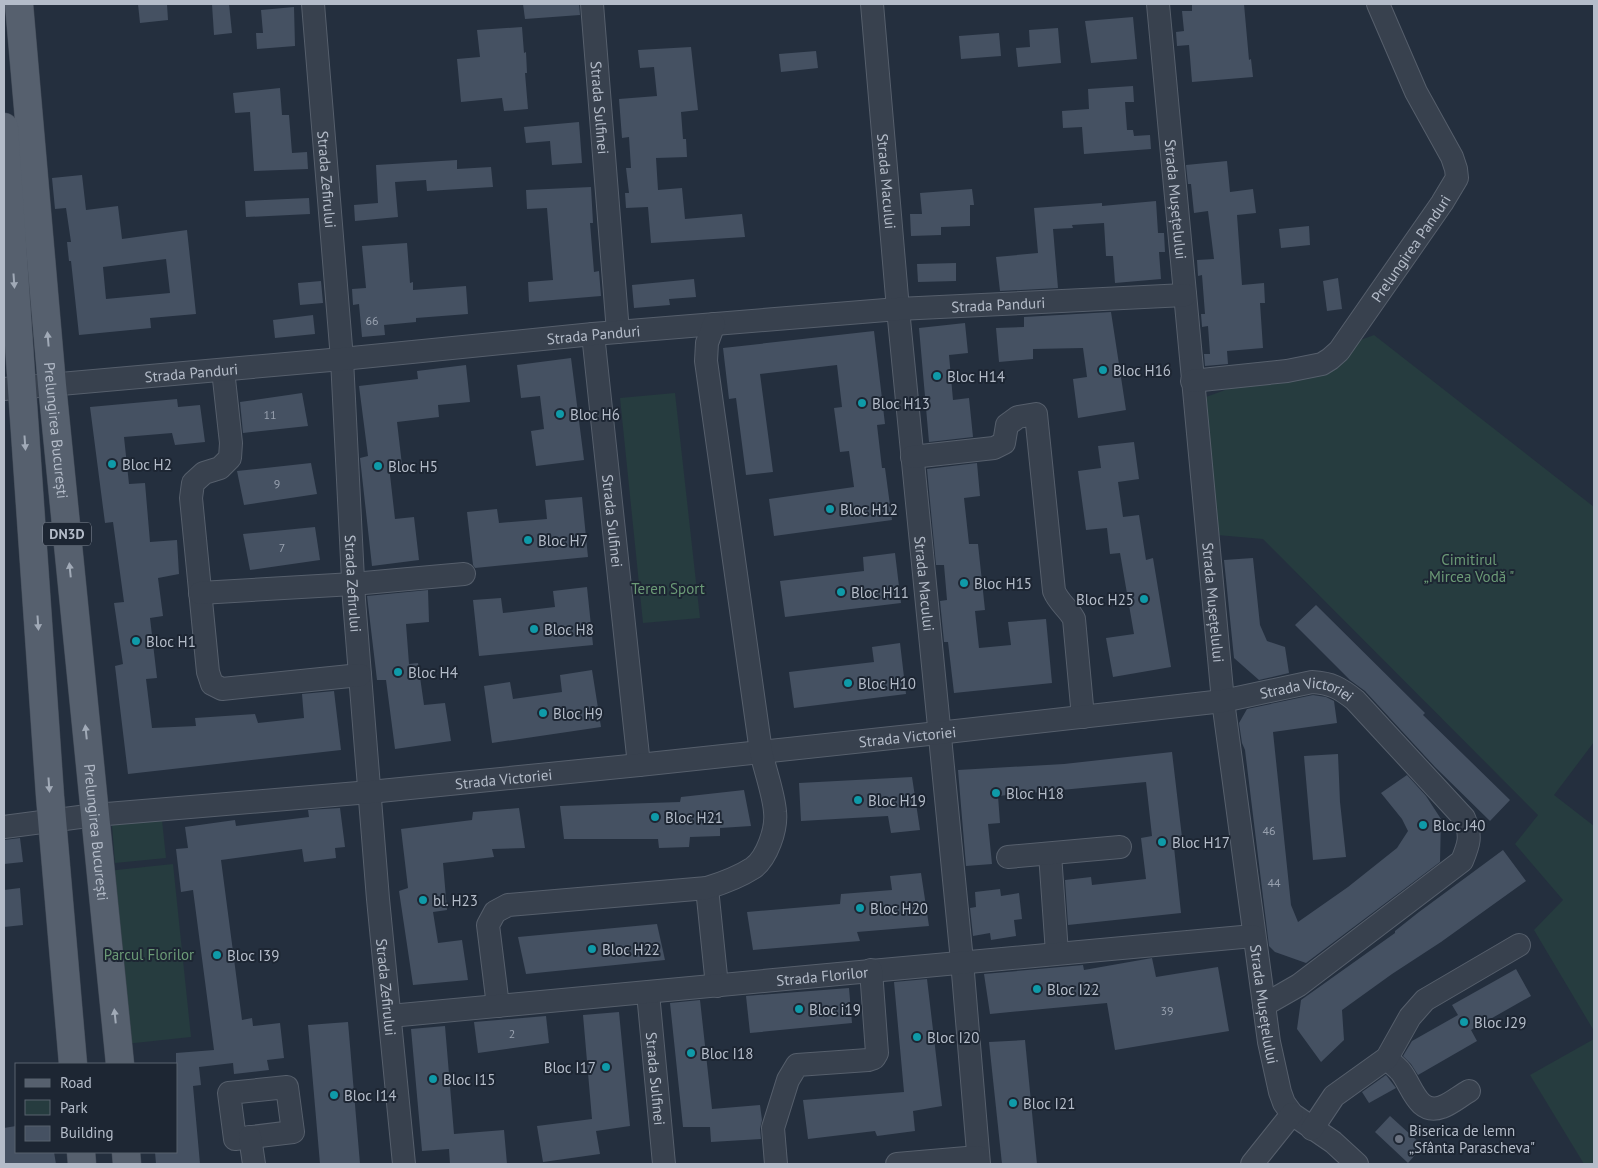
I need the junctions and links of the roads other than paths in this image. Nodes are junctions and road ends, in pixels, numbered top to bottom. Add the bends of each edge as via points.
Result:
1 (19, 4) edge
2 (313, 4) edge
3 (592, 4) edge
4 (872, 4) edge
5 (1158, 4) edge
6 (1378, 4) edge
7 (4, 128) edge
8 (1185, 295) junction
9 (898, 309) junction
10 (714, 324) junction
11 (618, 332) junction
12 (592, 334) junction
13 (342, 359) junction
14 (223, 370) junction
15 (1192, 381) junction
16 (52, 385) junction
17 (12, 388) edge
18 (912, 457) junction
19 (464, 574) dead end
20 (353, 584) junction
21 (200, 593) junction
22 (360, 675) junction
23 (1223, 701) junction
24 (1083, 717) junction
25 (938, 734) junction
26 (761, 752) junction
27 (639, 765) junction
28 (370, 792) junction
29 (95, 815) junction
30 (52, 821) junction
31 (4, 826) edge
32 (1120, 848) dead end
33 (1050, 854) junction
34 (1008, 857) dead end
35 (707, 888) junction
36 (1253, 936) junction
37 (1519, 945) dead end
38 (1057, 953) junction
39 (962, 961) junction
40 (871, 970) junction
41 (717, 986) junction
42 (648, 993) junction
43 (1264, 1005) junction
44 (498, 1006) junction
45 (390, 1016) junction
46 (1387, 1058) junction
47 (73, 1063) edge
48 (120, 1063) edge
49 (1469, 1091) dead end
50 (1292, 1114) junction
51 (1312, 1129) junction
52 (250, 1137) dead end
53 (979, 1160) edge
54 (254, 1164) edge
55 (404, 1164) edge
56 (664, 1164) edge
57 (776, 1164) edge
58 (897, 1164) edge
59 (1252, 1164) edge
60 (1358, 1164) edge

16 -> 1 main road, Prelungirea București / DN3D
2 - 13 street, Strada Zefirului
3 - 11 street, Strada Sulfinei
4 - 9 street, Strada Macului
5 - 8 street, Strada Mușețelului
6 - 15 street, Prelungirea Panduri via 1416,92 1452,157 1457,178 1355,328 1330,359 1322,364 1287,371
7 -> 17 main road, Prelungirea București / DN3D
8 - 9 street, Strada Panduri
8 - 15 street, Strada Mușețelului
9 - 10 street, Strada Panduri
9 - 18 street, Strada Macului
10 - 11 street, Strada Panduri
10 - 26 street via 707,342 706,361
11 - 12 street, Strada Panduri
12 - 13 street, Strada Panduri
12 - 27 street, Strada Sulfinei
13 - 14 street, Strada Panduri
13 - 20 street, Strada Zefirului
14 - 16 street, Strada Panduri
14 - 21 street via 230,458 220,468 204,472 193,483 191,498
15 - 23 street, Strada Mușețelului
16 - 17 street, Strada Panduri
29 -> 16 main road, Prelungirea București / DN3D
17 -> 30 main road, Prelungirea București / DN3D
18 - 24 street via 994,448 1004,443 1006,425 1018,416 1036,414 1054,591 1074,619
18 - 25 street, Strada Macului
19 - 20 street
20 - 21 street
20 - 22 street, Strada Zefirului
21 - 22 street via 212,684 222,689
22 - 28 street, Strada Zefirului
23 - 24 street, Strada Victoriei
23 - 36 street, Strada Mușețelului
23 - 43 street, Strada Victoriei via 1312,682 1326,682 1341,689 1355,700 1464,818 1470,830 1462,861 1299,985
24 - 25 street, Strada Victoriei
25 - 26 street, Strada Victoriei
25 - 39 street, Strada Macului
26 - 27 street, Strada Victoriei
26 - 35 street via 776,813 773,834 754,867
27 - 28 street, Strada Victoriei
28 - 29 street, Strada Victoriei
28 - 45 street, Strada Zefirului
29 - 30 street, Strada Victoriei
48 -> 29 main road, Prelungirea București / DN3D
30 - 31 street, Strada Victoriei
30 - 47 main road, Prelungirea București / DN3D
32 - 33 street
33 - 34 street
33 - 38 street
35 - 41 street
35 - 44 street via 508,905 494,912 488,925
36 - 38 street, Strada Florilor
36 - 43 street, Strada Mușețelului
37 - 46 street via 1425,1000 1410,1017
38 - 39 street, Strada Florilor
39 - 40 street, Strada Florilor
39 - 53 street, Strada Macului
40 - 41 street, Strada Florilor
40 - 57 street via 877,1053 868,1060 797,1065 785,1087 773,1128
41 - 42 street, Strada Florilor
42 - 44 street, Strada Florilor
42 - 56 street, Strada Sulfinei
43 - 50 street, Strada Mușețelului via 1280,1092
44 - 45 street, Strada Florilor
45 - 55 street, Strada Zefirului
46 - 49 street via 1424,1107 1441,1107
46 - 51 street via 1334,1096
50 - 51 street, Strada Mușețelului
50 - 59 street
51 - 60 street, Strada Mușețelului
52 - 54 street
53 - 58 street

